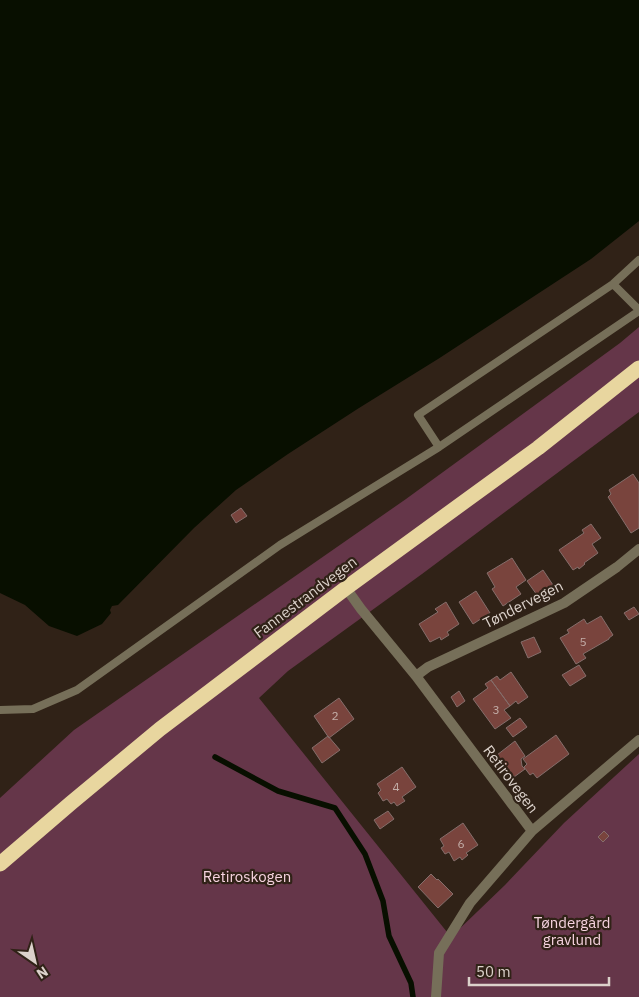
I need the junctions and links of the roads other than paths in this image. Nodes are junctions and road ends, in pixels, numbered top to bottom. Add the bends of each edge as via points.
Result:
1 (639, 260) edge
2 (613, 284) junction
3 (639, 310) edge
4 (639, 368) edge
5 (439, 448) junction
6 (639, 550) edge
7 (346, 588) junction
8 (416, 676) junction
9 (0, 710) edge
10 (639, 740) edge
11 (532, 832) junction
12 (0, 864) edge
13 (436, 997) edge

1 - 2 lane
2 - 3 lane
2 - 5 lane via 418,415
3 - 5 lane
4 - 7 highway, Fannestrandvegen via 538,448
5 - 9 lane via 280,545 76,690 33,709
6 - 8 street, Tøndervegen via 564,602 428,667
7 - 8 street, Retirovegen
7 - 12 highway, Fannestrandvegen via 160,729
8 - 11 street, Retirovegen
10 - 11 street
11 - 13 street, Retirovegen via 470,903 439,953

